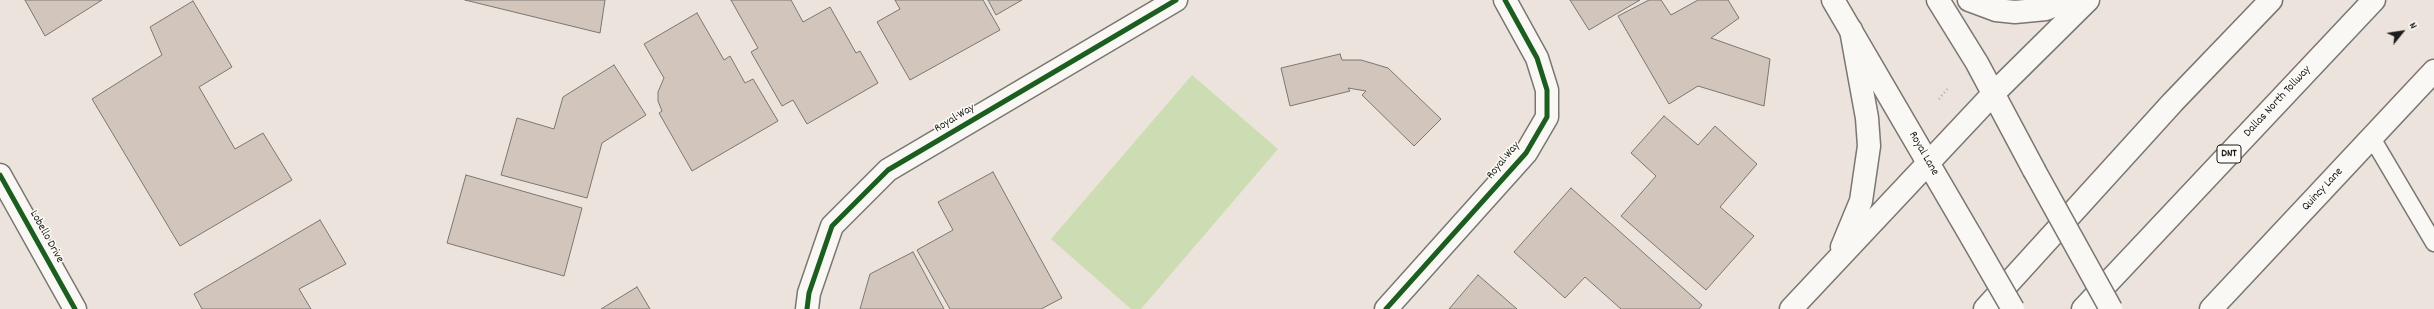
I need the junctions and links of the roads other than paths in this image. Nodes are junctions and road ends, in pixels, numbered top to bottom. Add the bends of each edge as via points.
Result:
1 (1176, 0) edge
2 (1505, 0) edge
3 (1833, 0) edge
4 (1938, 0) edge
5 (1970, 0) edge
6 (2067, 0) edge
7 (2088, 0) edge
8 (2271, 0) edge
9 (2374, 0) edge
10 (1851, 30) junction
11 (2434, 71) edge
12 (1993, 94) junction
13 (2372, 138) junction
14 (1927, 162) junction
15 (0, 175) edge
16 (2434, 243) edge
17 (1836, 261) junction
18 (75, 309) edge
19 (807, 309) edge
20 (1386, 309) edge
21 (1791, 309) edge
22 (1985, 309) edge
23 (2013, 309) edge
24 (2083, 309) edge
25 (2111, 309) edge
26 (2211, 309) edge

1 - 19 main road, Royal Way via 888,170 832,226 809,293
2 - 20 main road, Royal Way via 1537,58 1547,90 1547,117 1526,153
3 - 10 main road, Royal Lane
4 - 12 main road via 1978,63
5 - 6 main road via 1996,10 2015,12 2046,9
7 - 12 main road
8 - 22 main road via 2173,102
9 - 24 main road, Dallas North Tollway / DNT
10 - 14 main road, Royal Lane
10 - 17 main road via 1867,118 1869,146 1861,200
11 - 13 main road, Quincy Lane
12 - 14 main road
12 - 25 main road, bridge
13 - 16 lane
13 - 26 main road, Quincy Lane
14 - 17 main road
14 - 23 main road, Royal Lane, bridge
15 - 18 main road, Lobello Drive
17 - 21 main road

